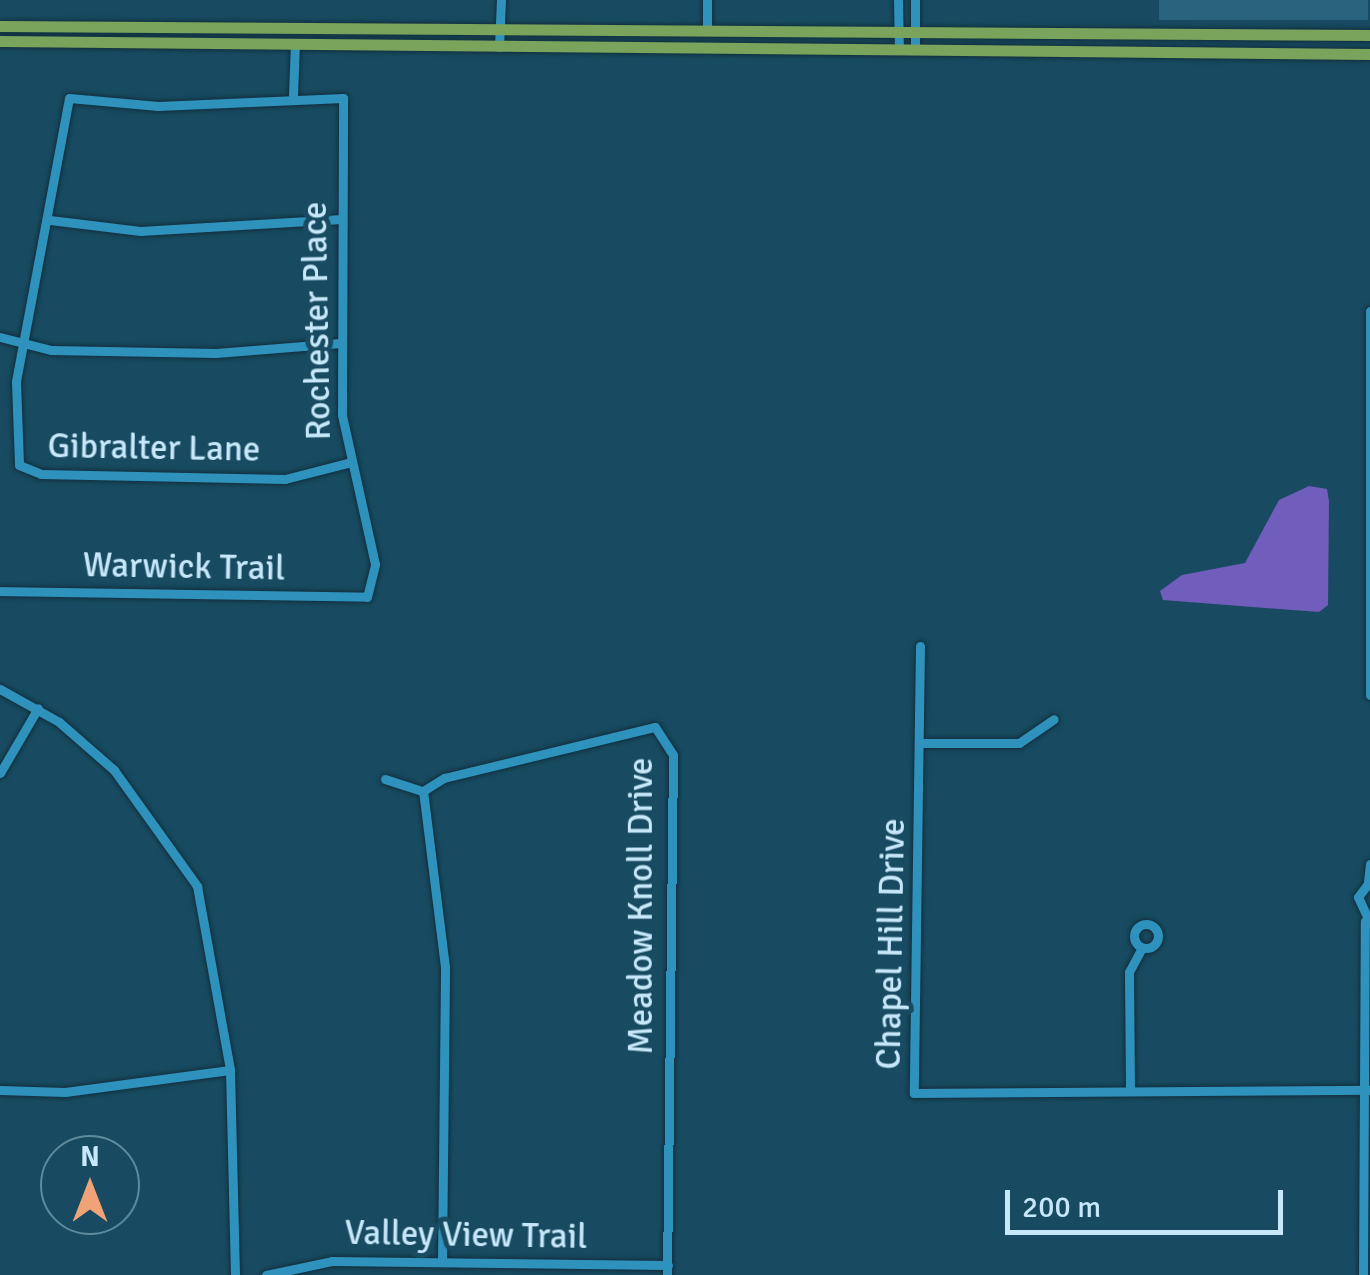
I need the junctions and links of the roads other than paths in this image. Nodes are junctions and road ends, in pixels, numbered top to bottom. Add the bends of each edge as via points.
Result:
1 (501, 0) edge
2 (707, 0) edge
3 (898, 0) edge
4 (915, 0) edge
5 (0, 26) edge
6 (500, 28) junction
7 (707, 30) junction
8 (899, 32) junction
9 (914, 32) junction
10 (1370, 35) edge
11 (0, 42) edge
12 (294, 44) junction
13 (500, 47) junction
14 (899, 50) junction
15 (915, 50) junction
16 (1370, 54) edge
17 (293, 95) junction
18 (50, 220) junction
19 (342, 220) junction
20 (1370, 312) edge
21 (0, 337) edge
22 (22, 343) junction
23 (341, 343) junction
24 (348, 463) junction
25 (1369, 535) edge
26 (1369, 548) edge
27 (0, 592) edge
28 (367, 597) joint
29 (920, 646) dead end
30 (0, 689) edge
31 (1370, 695) edge
32 (38, 708) junction
33 (1054, 719) dead end
34 (922, 744) junction
35 (0, 772) edge
36 (385, 779) dead end
37 (423, 791) junction
38 (1370, 864) edge
39 (1369, 882) edge
40 (1367, 922) edge
41 (1141, 949) dead end
42 (1370, 956) edge
43 (1366, 974) junction
44 (230, 1070) junction
45 (1130, 1088) junction
46 (0, 1090) edge
47 (1367, 1090) edge
48 (442, 1262) junction
49 (667, 1270) edge
50 (235, 1275) edge
51 (266, 1275) edge
52 (1363, 1275) edge

1 - 6 street
2 - 7 street
3 - 8 street
4 - 9 street
5 - 6 main road
6 - 7 main road
6 - 13 street
7 - 8 main road
8 - 9 main road
8 - 14 street
9 - 10 main road
9 - 15 street
11 - 12 main road
12 - 13 main road
12 - 17 street
13 - 14 main road
14 - 15 main road
15 - 16 main road
17 - 18 street via 158,106 69,98
17 - 19 street, Rochester Place via 344,98
18 - 19 street via 140,231
18 - 22 street
19 - 23 street, Rochester Place
20 - 25 street
21 - 22 street
22 - 23 street via 216,353
22 - 24 street, Gibralter Lane via 20,464 41,474 285,479
23 - 24 street, Rochester Place
24 - 28 street, Rochester Place via 372,517
25 - 26 street
26 - 31 street
27 - 28 street, Warwick Trail
29 - 34 street, Chapel Hill Drive
30 - 32 street
32 - 35 street
32 - 44 street via 122,779 197,886
33 - 34 street via 1019,742
34 - 45 street, Chapel Hill Drive via 914,1093
36 - 37 street
37 - 48 street via 445,967
37 - 49 street, Meadow Knoll Drive via 634,726 667,738
38 - 39 street
39 - 40 street via 1358,897
40 - 43 street
41 - 45 street via 1129,972
42 - 43 street
43 - 47 street
44 - 46 street via 65,1092
44 - 50 street
45 - 47 street, Chapel Hill Drive
47 - 52 street
48 - 49 street, Valley View Trail
48 - 51 street, Valley View Trail via 332,1261

